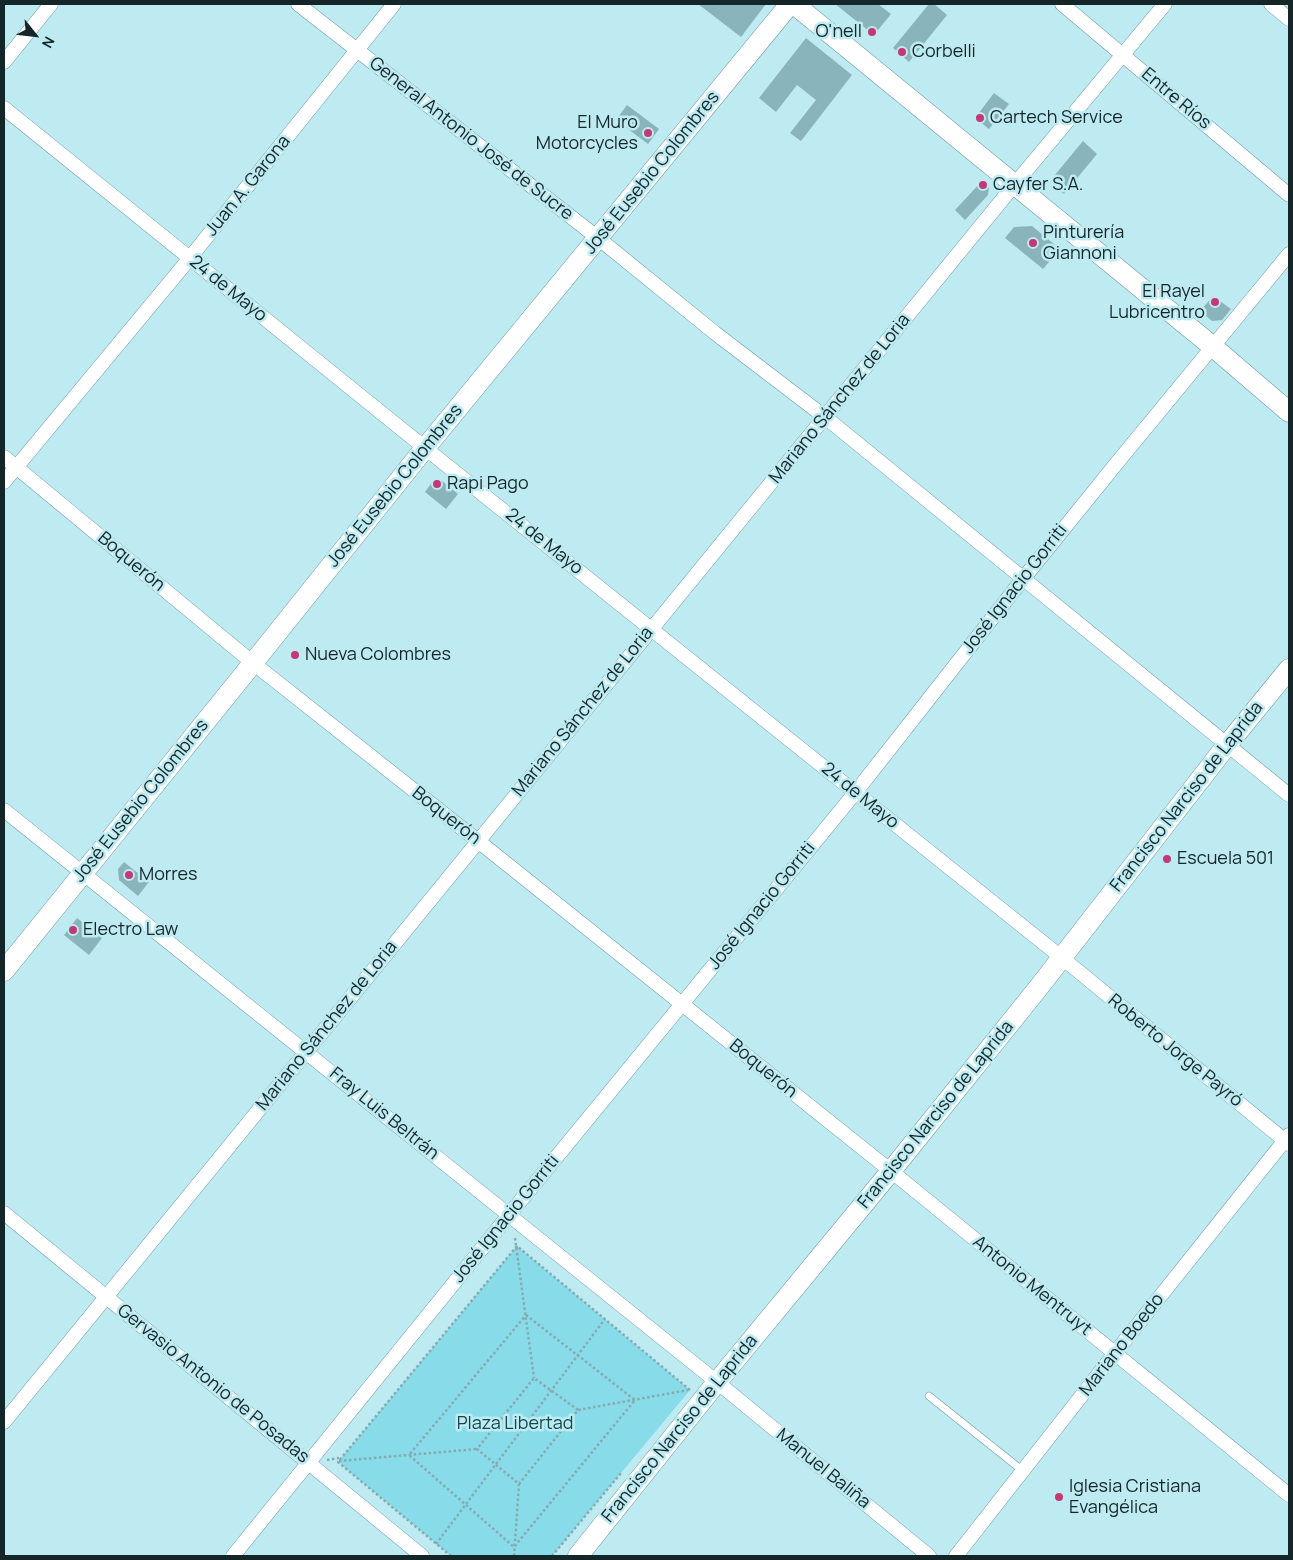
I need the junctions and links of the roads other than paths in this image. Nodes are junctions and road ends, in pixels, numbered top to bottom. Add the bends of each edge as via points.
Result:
1 (51, 4) edge
2 (298, 4) edge
3 (394, 4) edge
4 (790, 4) edge
5 (794, 4) edge
6 (1062, 4) edge
7 (1165, 4) edge
8 (1271, 4) edge
9 (1289, 19) edge
10 (357, 50) junction
11 (1123, 54) junction
12 (4, 62) edge
13 (4, 108) edge
14 (1015, 184) junction
15 (1289, 195) edge
16 (598, 238) junction
17 (1289, 254) edge
18 (190, 258) junction
19 (1212, 346) junction
20 (1289, 412) edge
21 (824, 417) junction
22 (425, 448) junction
23 (4, 457) edge
24 (16, 467) junction
25 (4, 482) edge
26 (1023, 579) junction
27 (652, 629) junction
28 (253, 663) junction
29 (1289, 669) edge
30 (1227, 745) junction
31 (855, 793) junction
32 (1289, 795) edge
33 (4, 810) edge
34 (478, 841) junction
35 (82, 874) junction
36 (1061, 957) junction
37 (4, 971) edge
38 (682, 1004) junction
39 (306, 1052) junction
40 (1288, 1140) edge
41 (891, 1171) junction
42 (4, 1213) edge
43 (509, 1215) junction
44 (106, 1296) junction
45 (1116, 1353) junction
46 (717, 1382) junction
47 (929, 1396) dead end
48 (4, 1422) edge
49 (309, 1463) junction
50 (1023, 1471) junction
51 (1289, 1494) edge
52 (233, 1556) edge
53 (422, 1556) edge
54 (578, 1556) edge
55 (929, 1556) edge
56 (956, 1556) edge

1 - 12 street
2 - 10 street, General Antonio José de Sucre
3 - 10 street, Juan A. Garona
4 - 16 street, José Eusebio Colombres
5 - 14 street
6 - 11 street, Entre Ríos
7 - 11 street, Mariano Sánchez de Loria
8 - 9 street
10 - 16 street, General Antonio José de Sucre
10 - 18 street, Juan A. Garona
11 - 14 street, Mariano Sánchez de Loria
11 - 15 street, Entre Ríos
13 - 18 street, 24 de Mayo
14 - 19 street
14 - 21 street, Mariano Sánchez de Loria
16 - 21 street, General Antonio José de Sucre
16 - 22 street, José Eusebio Colombres
17 - 19 street, José Ignacio Gorriti
18 - 22 street, 24 de Mayo
18 - 24 street, Juan A. Garona
19 - 20 street
19 - 26 street, José Ignacio Gorriti
21 - 26 street, General Antonio José de Sucre
21 - 27 street, Mariano Sánchez de Loria
22 - 27 street, 24 de Mayo
22 - 28 street, José Eusebio Colombres
23 - 24 street, Boquerón
24 - 25 street, Juan A. Garona
24 - 28 street, Boquerón
26 - 30 street, General Antonio José de Sucre
26 - 31 street, José Ignacio Gorriti
27 - 31 street, 24 de Mayo
27 - 34 street, Mariano Sánchez de Loria
28 - 34 street, Boquerón
28 - 35 street, José Eusebio Colombres
29 - 30 street, Francisco Narciso de Laprida
30 - 32 street, General Antonio José de Sucre
30 - 36 street, Francisco Narciso de Laprida
31 - 36 street, 24 de Mayo
31 - 38 street, José Ignacio Gorriti
33 - 35 street, Fray Luis Beltrán
34 - 38 street, Boquerón
34 - 39 street, Mariano Sánchez de Loria
35 - 37 street, José Eusebio Colombres
35 - 39 street, Fray Luis Beltrán
36 - 40 street, Roberto Jorge Payró
36 - 41 street, Francisco Narciso de Laprida
38 - 41 street, Boquerón
38 - 43 street, José Ignacio Gorriti
39 - 43 street, Fray Luis Beltrán
39 - 44 street, Mariano Sánchez de Loria
40 - 45 street, Mariano Boedo
41 - 45 street, Antonio Mentruyt
41 - 46 street, Francisco Narciso de Laprida
42 - 44 street, Gervasio Antonio de Posadas
43 - 46 street, Fray Luis Beltrán
43 - 49 street, José Ignacio Gorriti
44 - 48 street, Mariano Sánchez de Loria
44 - 49 street, Gervasio Antonio de Posadas
45 - 50 street, Mariano Boedo
45 - 51 street, Antonio Mentruyt
46 - 54 street, Francisco Narciso de Laprida
46 - 55 street, Manuel Baliña
47 - 50 lane
49 - 52 street, José Ignacio Gorriti
49 - 53 street, Gervasio Antonio de Posadas
50 - 56 street, Mariano Boedo

